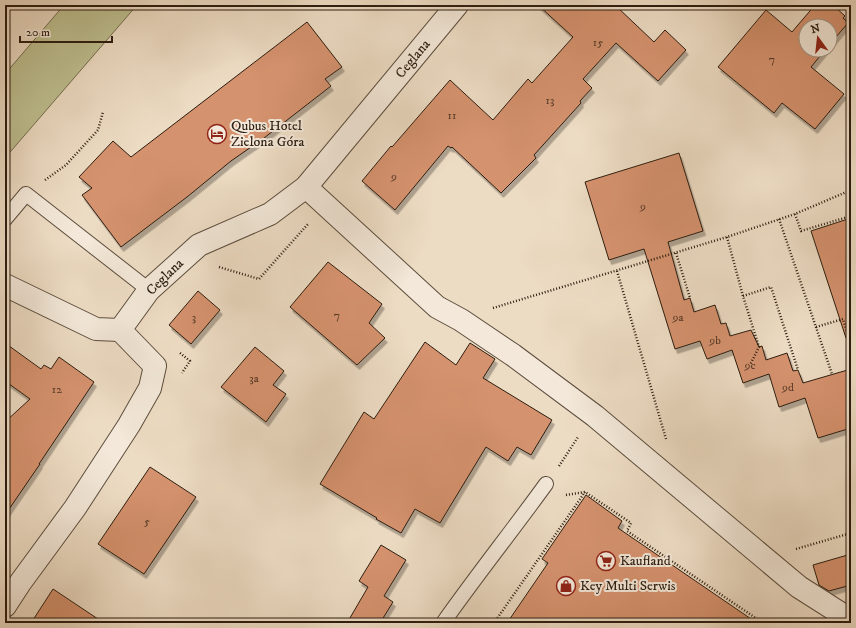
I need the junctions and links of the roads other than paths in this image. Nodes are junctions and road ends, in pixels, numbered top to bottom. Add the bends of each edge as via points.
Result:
1 (457, 5) edge
2 (306, 186) junction
3 (5, 219) edge
4 (5, 286) edge
5 (149, 290) junction
6 (120, 330) junction
7 (546, 484) road end
8 (5, 606) edge
9 (851, 620) edge
10 (443, 623) edge

1 - 2 street, Ceglana
2 - 5 street, Ceglana via 270,214 199,245
2 - 9 street via 437,307 462,320 513,355 595,416 799,587
3 - 5 lane via 26,194
4 - 6 street via 96,329
5 - 6 street, Ceglana
6 - 8 street via 155,366 150,388 75,508
7 - 10 lane

